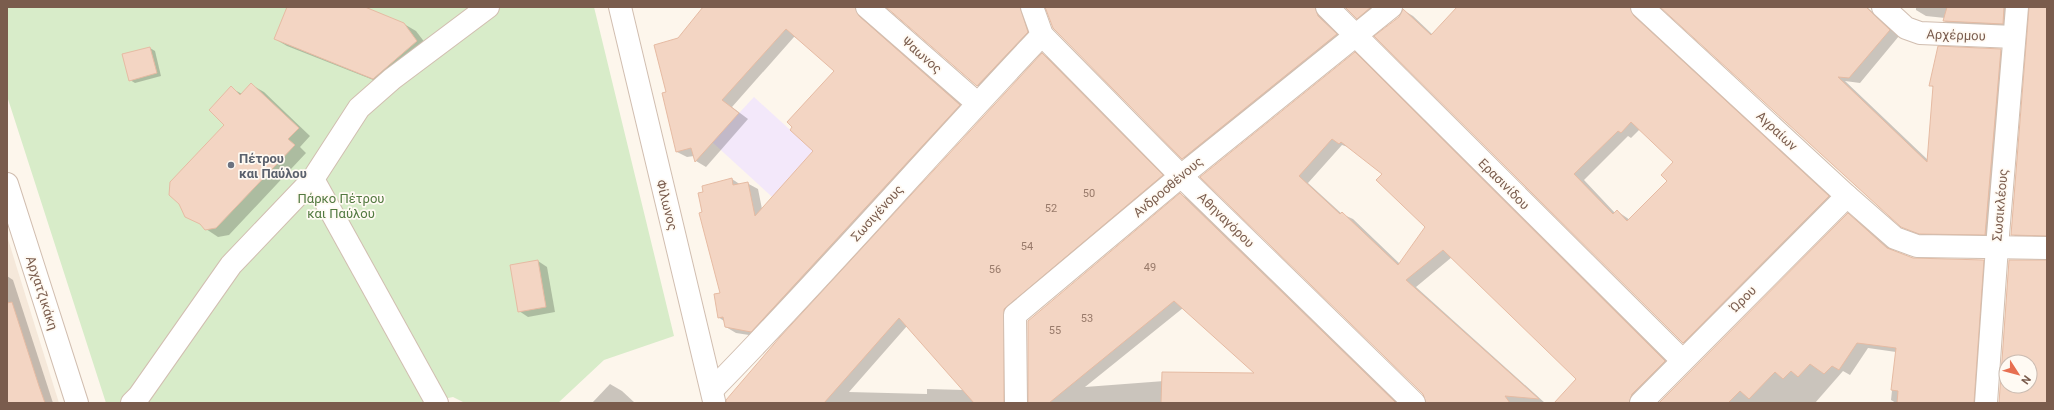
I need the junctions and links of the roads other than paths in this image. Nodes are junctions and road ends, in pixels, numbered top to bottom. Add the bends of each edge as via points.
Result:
1 (488, 7) edge
2 (620, 7) edge
3 (867, 7) edge
4 (1032, 7) edge
5 (1327, 7) edge
6 (1391, 7) edge
7 (1642, 7) edge
8 (1883, 7) edge
9 (2017, 7) edge
10 (1042, 35) junction
11 (1355, 36) junction
12 (2014, 37) junction
13 (977, 103) junction
14 (1181, 176) junction
15 (313, 179) junction
16 (7, 184) edge
17 (1847, 196) junction
18 (1997, 247) junction
19 (2047, 248) edge
20 (1682, 360) junction
21 (713, 397) edge
22 (77, 403) edge
23 (132, 403) edge
24 (437, 403) edge
25 (1016, 403) edge
26 (1414, 403) edge
27 (1641, 403) edge
28 (1986, 403) edge

1 - 15 street via 359,108
2 - 21 street, Φίλωνος
3 - 13 street, Ψαωνος
4 - 10 street
5 - 11 street, Ερασινίδου
6 - 11 street, Ανδροσθένους
7 - 17 street, Αγραίων
8 - 12 street, Αρχέρμου via 1906,28 1920,33
9 - 12 street, Σωσικλέους
10 - 13 street, Σωσιγένους
10 - 14 street, Αθηναγόρου
11 - 14 street, Ανδροσθένους
11 - 20 street, Ερασινίδου
12 - 18 street, Σωσικλέους
13 - 21 street, Σωσιγένους
14 - 25 street, Ανδροσθένους via 1015,315
14 - 26 street, Αθηναγόρου
15 - 23 street via 231,265
15 - 24 street
16 - 22 street, Αρχατζικάκη
17 - 18 street, Αγραίων via 1895,238 1917,246
17 - 20 street, Ώρου
18 - 19 street, Αγραίων
18 - 28 street, Σωσικλέους
20 - 27 street, Ώρου

